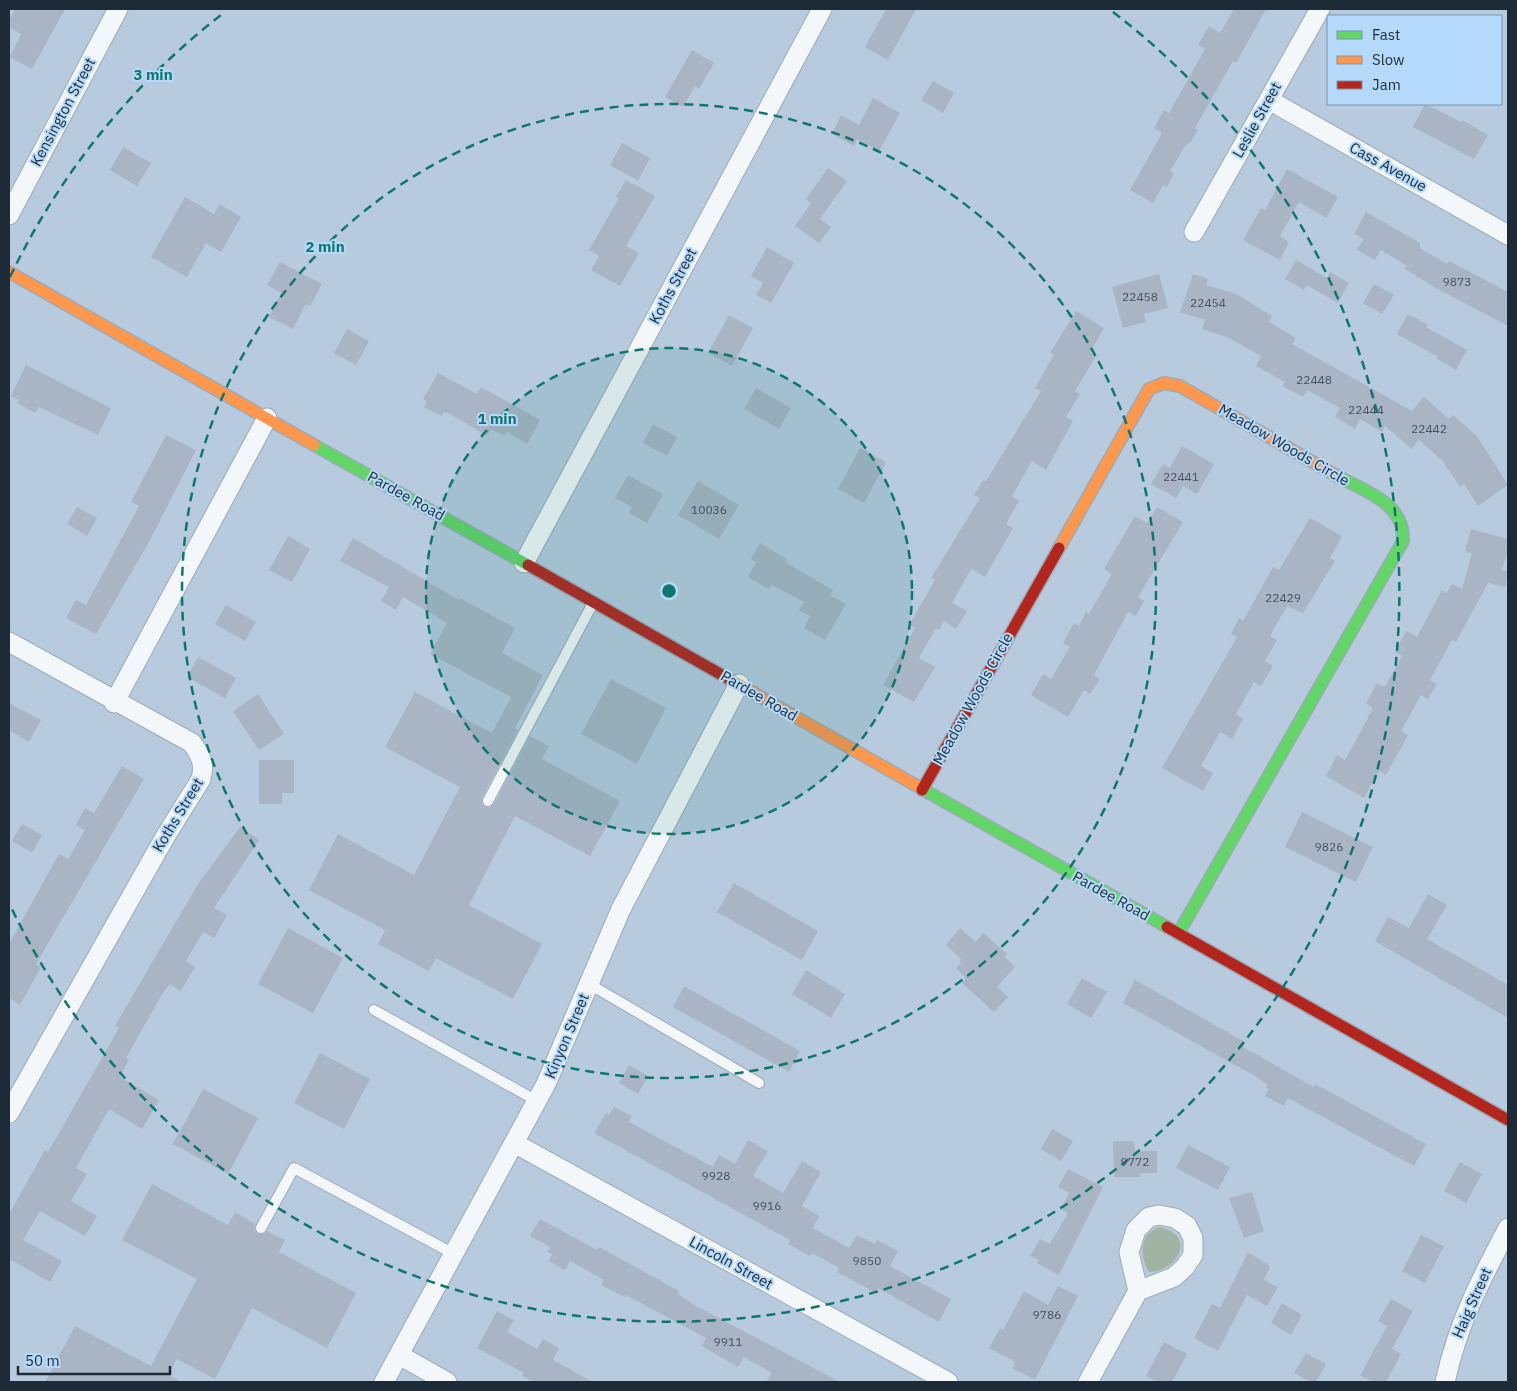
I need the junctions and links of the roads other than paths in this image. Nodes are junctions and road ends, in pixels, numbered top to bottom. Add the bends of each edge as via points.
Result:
1 (118, 9) edge
2 (822, 9) edge
3 (1320, 9) edge
4 (1269, 100) junction
5 (9, 215) edge
6 (1194, 232) dead end
7 (1508, 234) edge
8 (9, 272) edge
9 (267, 418) junction
10 (524, 563) junction
11 (593, 602) junction
12 (9, 642) edge
13 (739, 684) junction
14 (114, 702) junction
15 (922, 790) junction
16 (488, 801) dead end
17 (1178, 934) junction
18 (589, 984) junction
19 (374, 1010) dead end
20 (759, 1083) dead end
21 (537, 1101) junction
22 (9, 1113) edge
23 (1508, 1120) edge
24 (514, 1143) junction
25 (261, 1228) dead end
26 (1508, 1228) edge
27 (454, 1254) junction
28 (1138, 1291) dead end
29 (399, 1355) junction
30 (384, 1382) edge
31 (447, 1382) edge
32 (948, 1382) edge
33 (1088, 1382) edge
34 (1445, 1382) edge

1 - 5 street, Kensington Street
2 - 10 street, Koths Street
3 - 4 street, Leslie Street
4 - 6 street, Leslie Street
4 - 7 street, Cass Avenue
8 - 9 main road, Pardee Road
9 - 10 main road, Pardee Road
9 - 14 street
10 - 11 main road, Pardee Road
11 - 13 main road, Pardee Road
11 - 16 lane
12 - 14 street
13 - 15 main road, Pardee Road
13 - 18 street, Kinyon Street via 621,909
14 - 22 street, Koths Street via 192,743 203,760 201,779 164,837
15 - 17 main road, Pardee Road
15 - 17 main road, Meadow Woods Circle via 1149,389 1170,382 1196,395 1393,508 1400,516 1403,541
17 - 23 main road, Pardee Road
18 - 20 lane
18 - 21 street, Kinyon Street
19 - 21 lane
21 - 24 street, Kinyon Street
24 - 27 street, Kinyon Street
24 - 32 street, Lincoln Street
25 - 27 lane via 294,1168
26 - 34 street, Haig Street via 1466,1310 1452,1349
27 - 29 street, Kinyon Street
28 - 33 street
29 - 30 street, Kinyon Street
29 - 31 street

